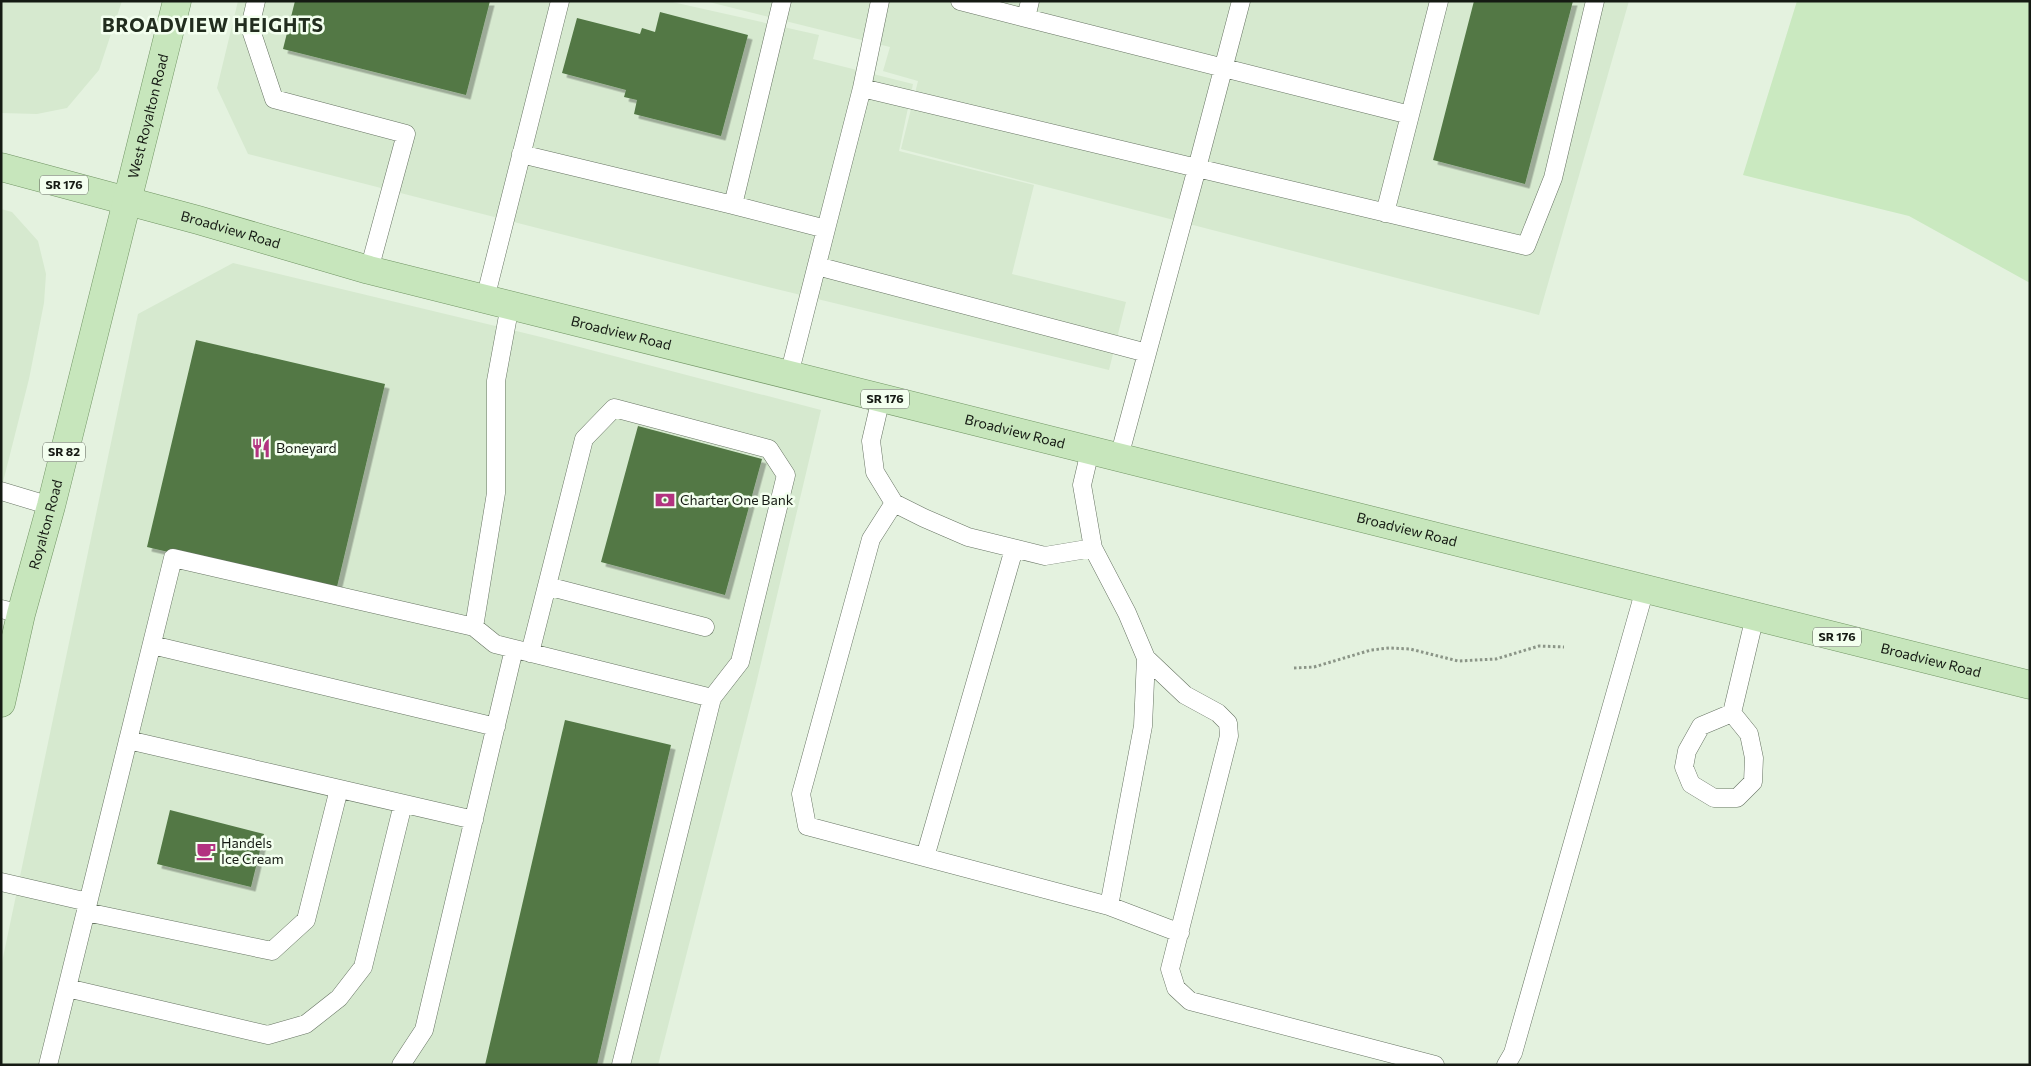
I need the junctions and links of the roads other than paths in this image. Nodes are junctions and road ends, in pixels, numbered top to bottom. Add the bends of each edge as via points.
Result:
1 (177, 1) edge
2 (256, 1) edge
3 (560, 1) edge
4 (782, 1) edge
5 (880, 1) edge
6 (960, 1) edge
7 (1241, 1) edge
8 (1439, 1) edge
9 (1595, 1) edge
10 (1028, 10) edge
11 (1224, 68) junction
12 (862, 88) junction
13 (1410, 115) junction
14 (522, 154) junction
15 (1, 167) edge
16 (1197, 168) junction
17 (128, 201) junction
18 (733, 205) junction
19 (1385, 213) junction
20 (826, 229) junction
21 (817, 266) junction
22 (369, 270) junction
23 (498, 302) junction
24 (1147, 353) junction
25 (790, 375) junction
26 (881, 398) junction
27 (1090, 451) junction
28 (1119, 457) junction
29 (1, 491) edge
30 (894, 502) junction
31 (50, 506) junction
32 (1093, 548) junction
33 (1014, 549) junction
34 (547, 586) junction
35 (1645, 589) junction
36 (11, 611) edge
37 (1756, 616) junction
38 (474, 627) junction
39 (705, 627) dead end
40 (152, 645) junction
41 (522, 651) junction
42 (1146, 658) junction
43 (2030, 685) edge
44 (712, 698) junction
45 (1, 703) edge
46 (1732, 713) junction
47 (496, 727) junction
48 (128, 740) junction
49 (339, 789) junction
50 (404, 804) junction
51 (474, 820) junction
52 (925, 857) junction
53 (1, 882) edge
54 (1109, 906) junction
55 (87, 907) junction
56 (1180, 933) junction
57 (67, 988) junction
58 (48, 1065) edge
59 (401, 1065) edge
60 (621, 1065) edge
61 (1435, 1065) edge
62 (1506, 1065) edge

1 - 17 main road, West Royalton Road / SR 82
2 - 22 lane via 250,26 274,99 406,134
3 - 14 lane
4 - 18 lane
5 - 12 lane
6 - 10 lane
7 - 11 lane
8 - 13 lane
9 - 19 lane via 1553,178 1526,246
10 - 11 lane
11 - 13 lane
11 - 16 lane
12 - 16 lane
12 - 20 lane
13 - 19 lane
14 - 18 lane
14 - 23 lane
15 - 17 main road, Broadview Road / SR 176
16 - 19 lane
16 - 24 lane
17 - 22 main road, Broadview Road / SR 176
17 - 31 main road, Royalton Road / SR 82
18 - 20 lane
20 - 21 lane
21 - 24 lane
21 - 25 lane
22 - 23 main road, Broadview Road / SR 176
23 - 25 main road, Broadview Road / SR 176
23 - 38 lane via 496,493
24 - 28 lane
25 - 26 main road, Broadview Road / SR 176
26 - 27 main road, Broadview Road / SR 176
26 - 30 lane via 871,441 875,472
27 - 28 main road, Broadview Road / SR 176
27 - 32 lane via 1082,486
28 - 35 main road, Broadview Road / SR 176
29 - 31 lane
30 - 33 lane via 968,537
30 - 52 lane via 871,539 801,794 807,826
31 - 36 main road, Royalton Road / SR 82
32 - 33 lane via 1045,556
32 - 42 lane
33 - 52 lane
34 - 39 lane
34 - 41 lane
34 - 44 lane via 584,439 614,408 769,449 786,475 740,662
35 - 37 main road, Broadview Road / SR 176
35 - 62 lane via 1513,1053
36 - 45 main road, Royalton Road / SR 82
37 - 43 main road, Broadview Road / SR 176
37 - 46 lane
38 - 40 lane via 173,558
38 - 41 lane via 495,644
40 - 47 lane
40 - 48 lane
41 - 44 lane
41 - 47 lane
42 - 54 lane via 1143,726
42 - 56 lane via 1185,695 1218,713 1228,723 1229,736
44 - 60 lane
46 - 46 lane via 1749,734 1754,758 1752,782 1737,798 1714,798 1691,784 1684,767 1687,751 1701,726
47 - 51 lane
48 - 49 lane
48 - 55 lane
49 - 50 lane
49 - 55 lane via 306,920 272,951
50 - 51 lane
50 - 57 lane via 363,967 339,998 306,1024 268,1035
51 - 59 lane via 424,1030
52 - 54 lane
53 - 55 lane
54 - 56 lane
55 - 57 lane
56 - 61 lane via 1170,969 1176,988 1190,1001
57 - 58 lane

